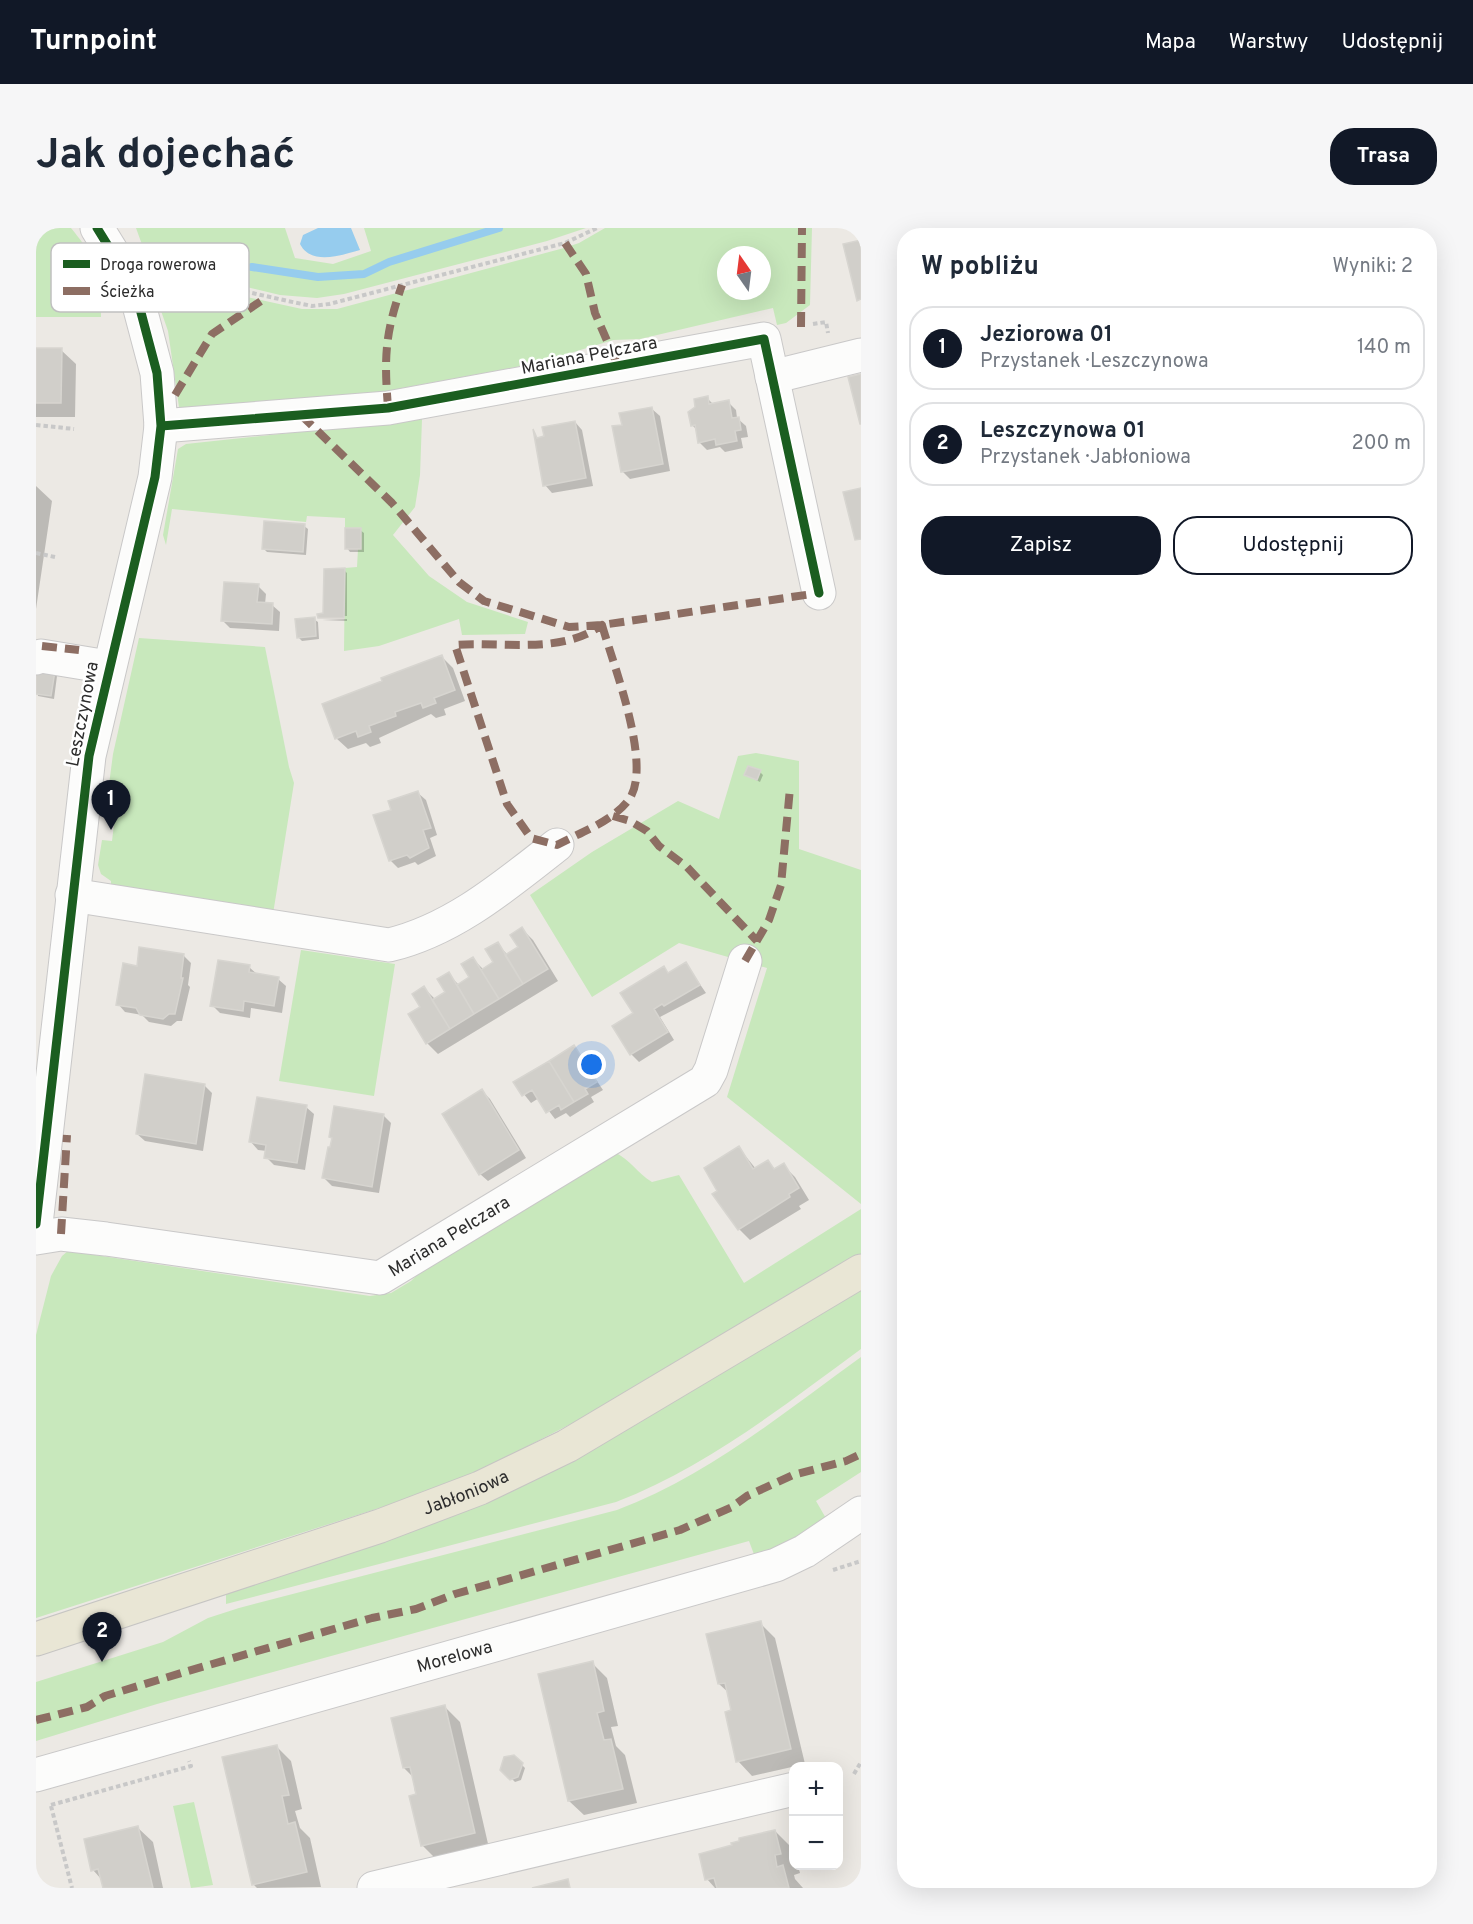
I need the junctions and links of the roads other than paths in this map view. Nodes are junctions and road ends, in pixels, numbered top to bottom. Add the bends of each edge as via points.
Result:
1 (99, 229) edge
2 (107, 243) edge
3 (141, 312) edge
4 (861, 355) edge
5 (772, 377) junction
6 (161, 426) junction
7 (819, 593) dead end
8 (36, 658) edge
9 (108, 667) junction
10 (557, 845) dead end
11 (72, 896) junction
12 (745, 961) dead end
13 (44, 1086) edge
14 (36, 1224) edge
15 (36, 1238) edge
16 (861, 1271) edge
17 (861, 1513) edge
18 (36, 1639) edge
19 (40, 1774) edge
20 (789, 1790) edge
21 (374, 1888) edge

1 - 2 street, Leszczynowa
3 - 6 street, Leszczynowa via 157,373
4 - 5 street
5 - 6 street, Mariana Pelczara via 764,339 397,406
5 - 7 street, Mariana Pelczara
6 - 9 street, Leszczynowa via 155,477
8 - 9 street
9 - 11 street, Leszczynowa via 89,756
10 - 11 street via 445,926 417,939 389,945
11 - 13 street, Leszczynowa
12 - 15 street, Mariana Pelczara via 705,1081 380,1278 106,1239 61,1234
13 - 14 street, Leszczynowa
16 - 18 main road, Jabłoniowa via 567,1446 480,1488 380,1526
17 - 19 street, Morelowa via 805,1551 776,1565
20 - 21 street

